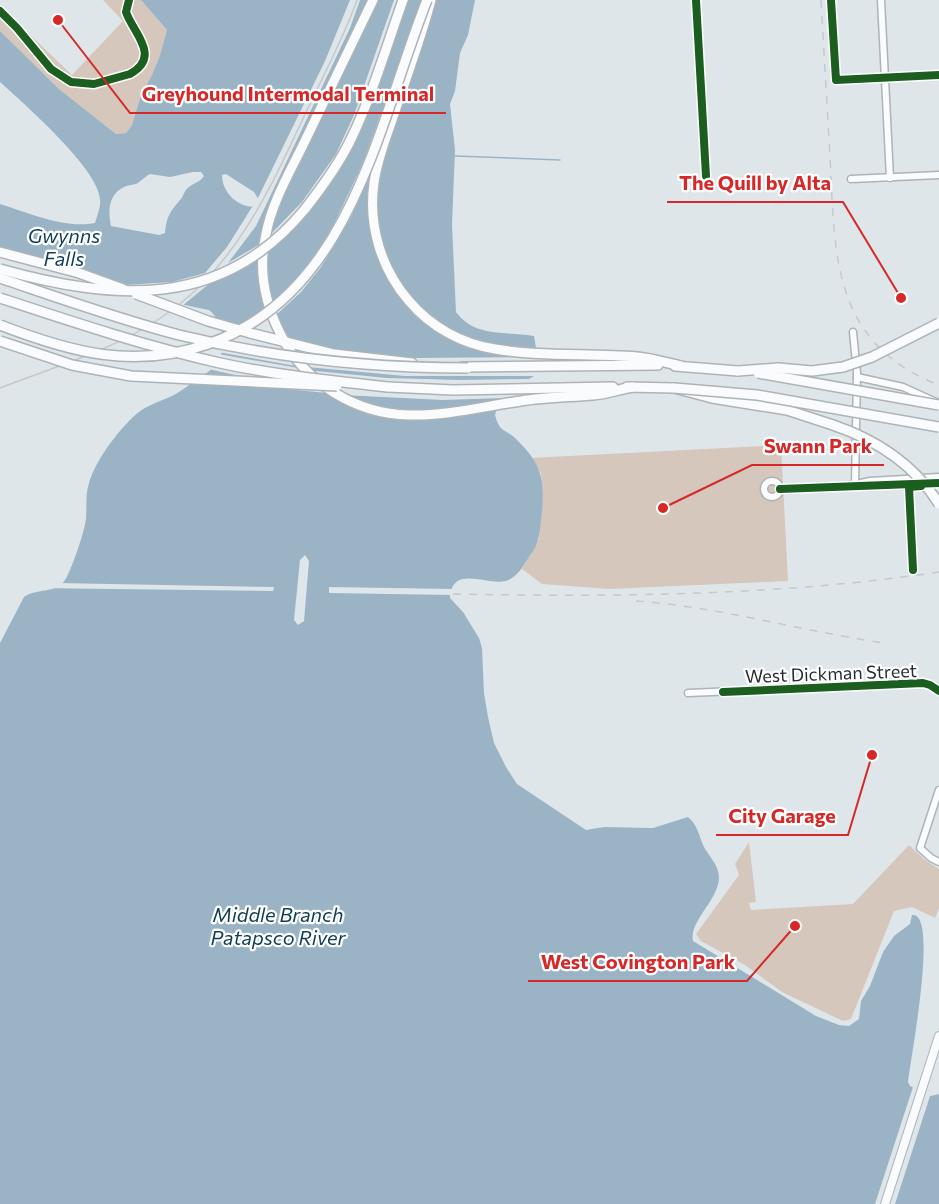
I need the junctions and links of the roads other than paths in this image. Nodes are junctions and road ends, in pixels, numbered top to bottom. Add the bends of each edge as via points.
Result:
1 (374, 0) edge
2 (403, 0) edge
3 (429, 0) edge
4 (696, 0) edge
5 (831, 0) edge
6 (881, 0) edge
7 (939, 75) edge
8 (885, 77) junction
9 (939, 175) edge
10 (706, 176) dead end
11 (890, 178) junction
12 (851, 179) dead end
13 (0, 252) edge
14 (0, 270) edge
15 (0, 278) edge
16 (0, 298) edge
17 (939, 323) edge
18 (0, 325) edge
19 (853, 332) dead end
20 (0, 341) edge
21 (681, 366) junction
22 (468, 368) junction
23 (738, 371) junction
24 (857, 377) junction
25 (388, 387) junction
26 (633, 387) junction
27 (674, 388) junction
28 (939, 404) edge
29 (939, 427) edge
30 (939, 477) edge
31 (939, 483) edge
32 (855, 485) junction
33 (780, 489) dead end
34 (939, 504) edge
35 (939, 691) edge
36 (688, 693) dead end
37 (939, 790) edge
38 (939, 862) edge
39 (939, 1036) edge
40 (885, 1204) edge

1 - 26 highway, bridge via 277,198 266,233 262,261 265,290 274,321 288,348 313,377 337,394 363,407 391,414 428,415
2 - 14 highway, bridge via 358,124 336,166 299,216 252,258 200,282 144,292 81,287
3 - 18 highway, bridge via 348,208 317,263 299,286 270,311 240,332 215,342 181,353 142,357 83,352
3 - 21 highway, bridge via 374,182 376,234 386,267 398,287 429,320 476,344 513,351 640,357
4 - 10 street
5 - 8 street via 836,80
6 - 8 street
7 - 8 street
8 - 11 street
9 - 11 street
11 - 12 street
13 - 22 highway, bridge via 79,273 208,321 296,345 356,357
15 - 22 highway, bridge via 160,330 241,348 364,365
16 - 25 highway, bridge via 200,358 284,374
17 - 23 highway, bridge via 843,367
19 - 24 street
20 - 25 highway, bridge via 72,365 131,376
21 - 22 highway
21 - 23 highway
23 - 28 highway, bridge
24 - 28 street via 903,387
24 - 32 street
25 - 26 highway
26 - 27 highway
27 - 29 highway, bridge via 767,397
27 - 34 highway, bridge via 787,410 858,434 909,467
30 - 32 street
31 - 32 street
32 - 33 street
35 - 36 street, West Dickman Street via 923,683
37 - 38 street via 920,848
39 - 40 main road

